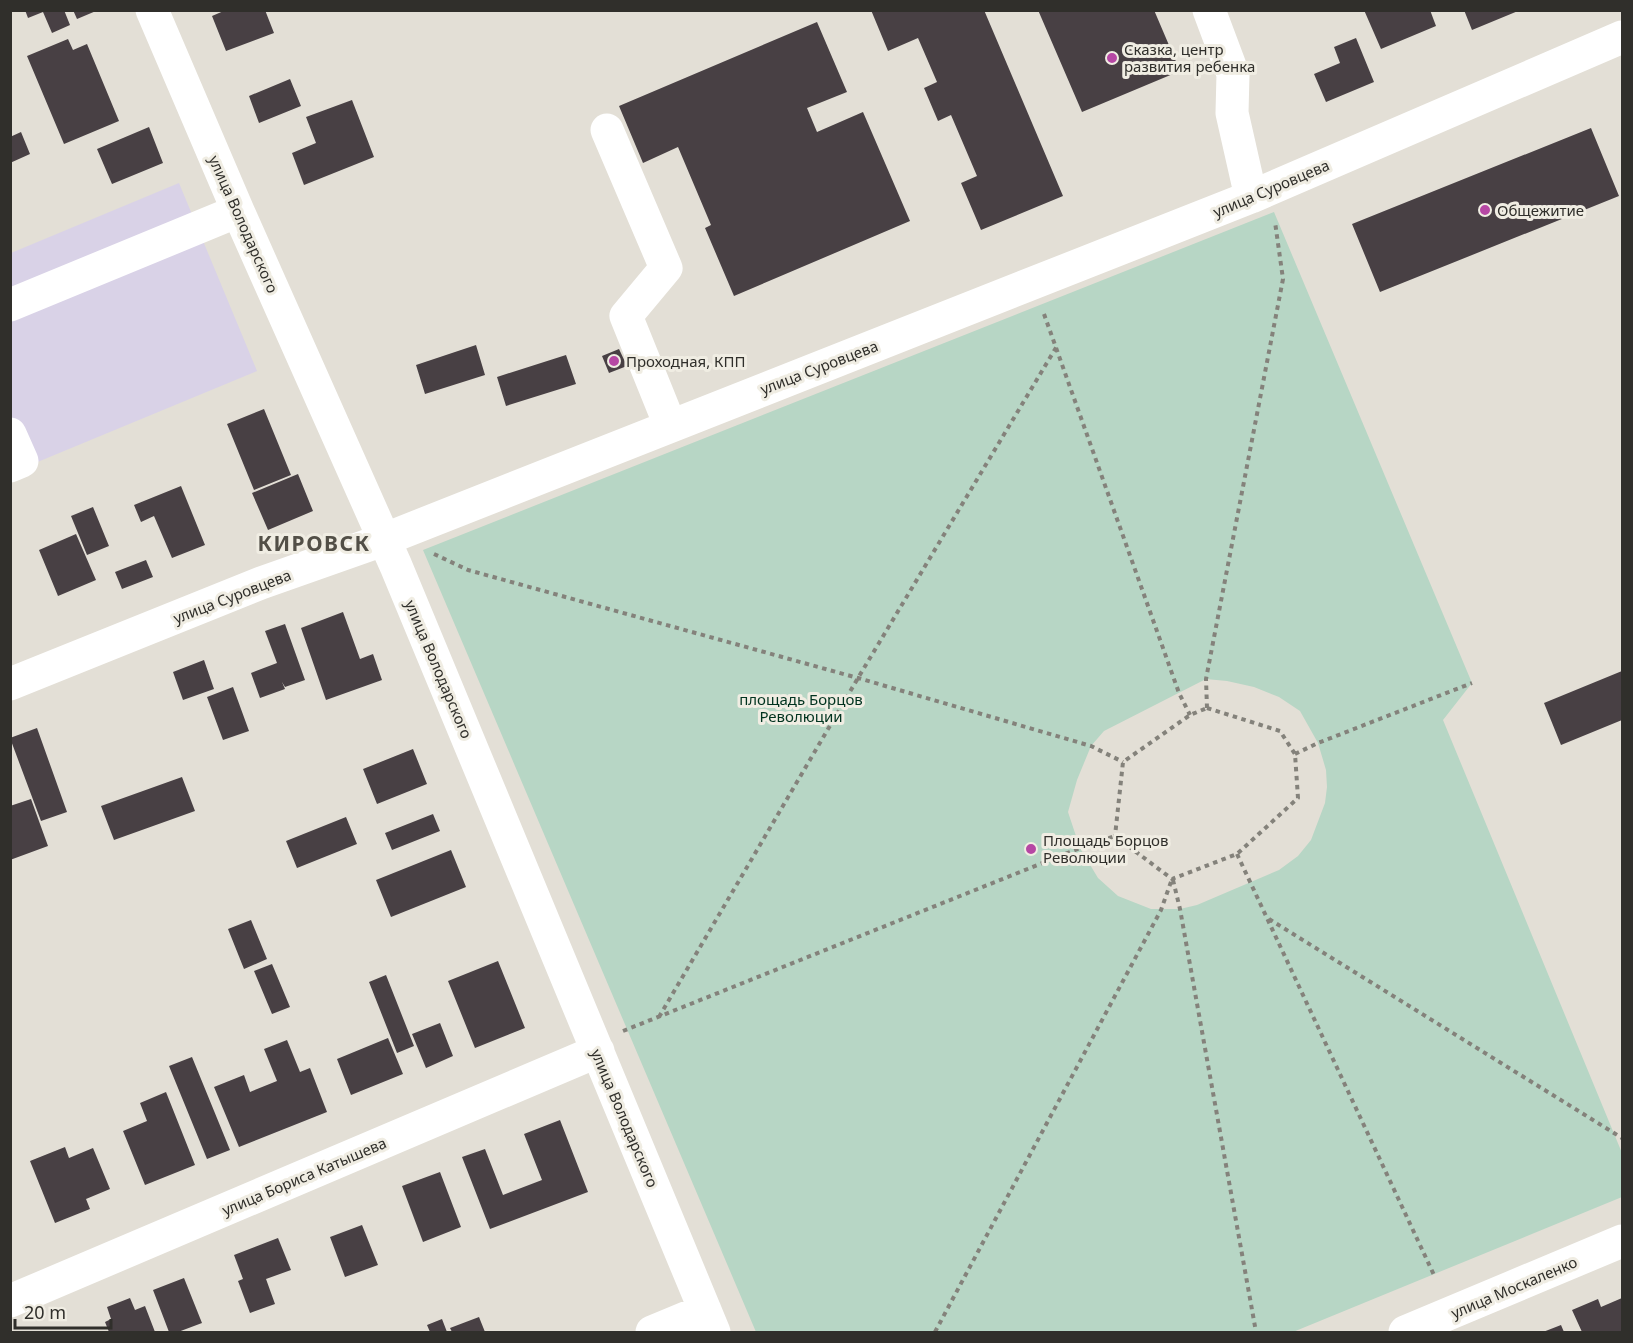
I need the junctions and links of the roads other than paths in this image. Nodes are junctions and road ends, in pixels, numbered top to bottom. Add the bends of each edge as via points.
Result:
1 (152, 10) edge
2 (1209, 10) edge
3 (1623, 37) edge
4 (607, 130) dead end
5 (1262, 205) junction
6 (238, 211) junction
7 (10, 305) edge
8 (670, 425) junction
9 (10, 435) edge
10 (10, 466) edge
11 (390, 553) junction
12 (10, 684) edge
13 (596, 1047) junction
14 (1623, 1241) edge
15 (10, 1301) edge
16 (710, 1321) edge
17 (652, 1332) edge
18 (1405, 1332) edge

1 - 6 street, улица Володарского
2 - 5 street via 1233,74 1232,113
3 - 5 street, улица Суровцева
4 - 8 street via 666,267 626,316
5 - 8 street, улица Суровцева
6 - 7 street
6 - 11 street, улица Володарского
8 - 11 street, улица Суровцева
9 - 10 street via 22,461
11 - 12 street, улица Суровцева via 261,583
11 - 13 street, улица Володарского
13 - 15 street, улица Бориса Катышева
13 - 16 street, улица Володарского
14 - 18 street, улица Москаленко
16 - 17 street

